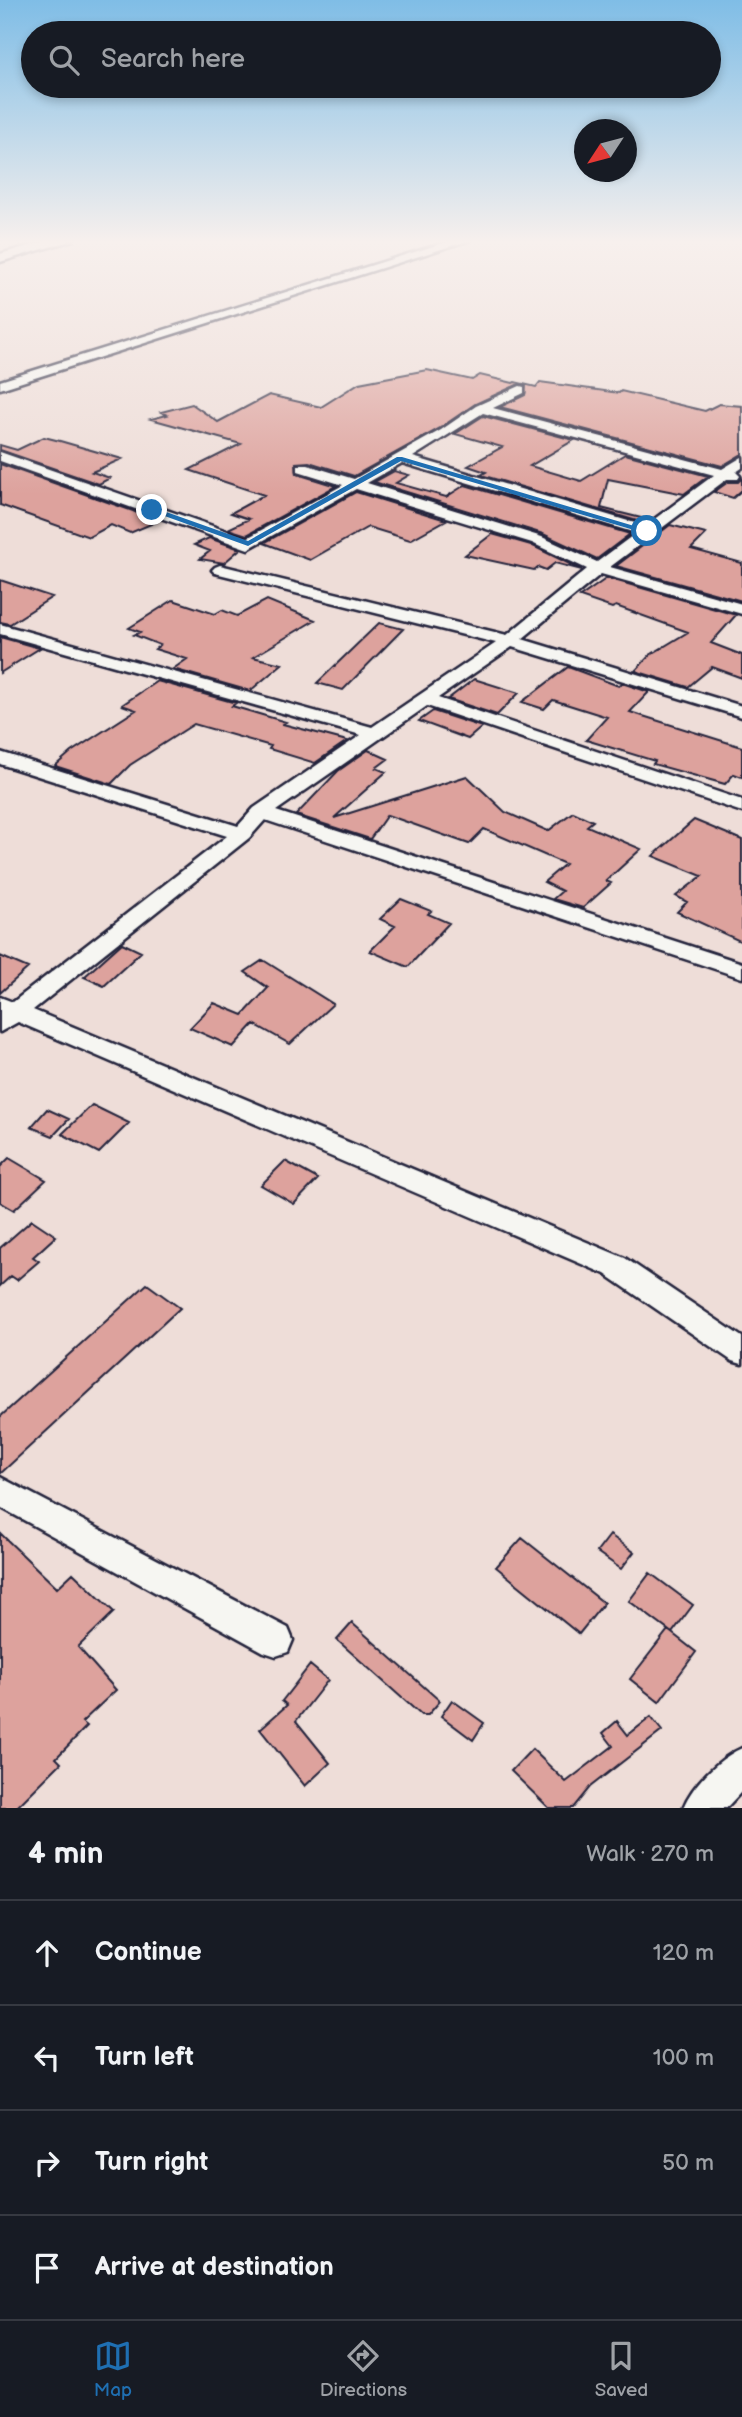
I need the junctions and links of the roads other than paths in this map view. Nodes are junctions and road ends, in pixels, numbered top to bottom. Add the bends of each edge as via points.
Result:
1 (194, 324) edge
2 (0, 385) edge
3 (520, 390) dead end
4 (481, 409) junction
5 (0, 456) edge
6 (400, 458) junction
7 (742, 461) edge
8 (303, 468) dead end
9 (733, 476) edge
10 (352, 485) junction
11 (647, 531) junction
12 (598, 568) junction
13 (220, 570) dead end
14 (742, 608) edge
15 (0, 629) edge
16 (510, 641) junction
17 (422, 699) junction
18 (742, 712) edge
19 (376, 734) junction
20 (0, 758) edge
21 (742, 806) edge
22 (261, 812) junction
23 (242, 834) junction
24 (742, 971) edge
25 (6, 1013) edge
26 (742, 1352) edge
27 (0, 1492) edge
28 (275, 1640) dead end
29 (742, 1766) edge
30 (701, 1808) edge

1 - 2 street
3 - 4 street
4 - 6 street
4 - 9 street
5 - 10 street via 248,544
6 - 10 street
6 - 11 street
7 - 9 street
8 - 10 street
9 - 11 street
10 - 12 street via 537,540
11 - 12 street
12 - 14 street
12 - 16 street
13 - 16 street
15 - 19 street
16 - 17 street
16 - 18 street
17 - 19 street
17 - 21 street
19 - 22 street
20 - 23 street
22 - 23 street
22 - 24 street
23 - 25 street
25 - 26 street via 615,1266
27 - 28 street
29 - 30 street

